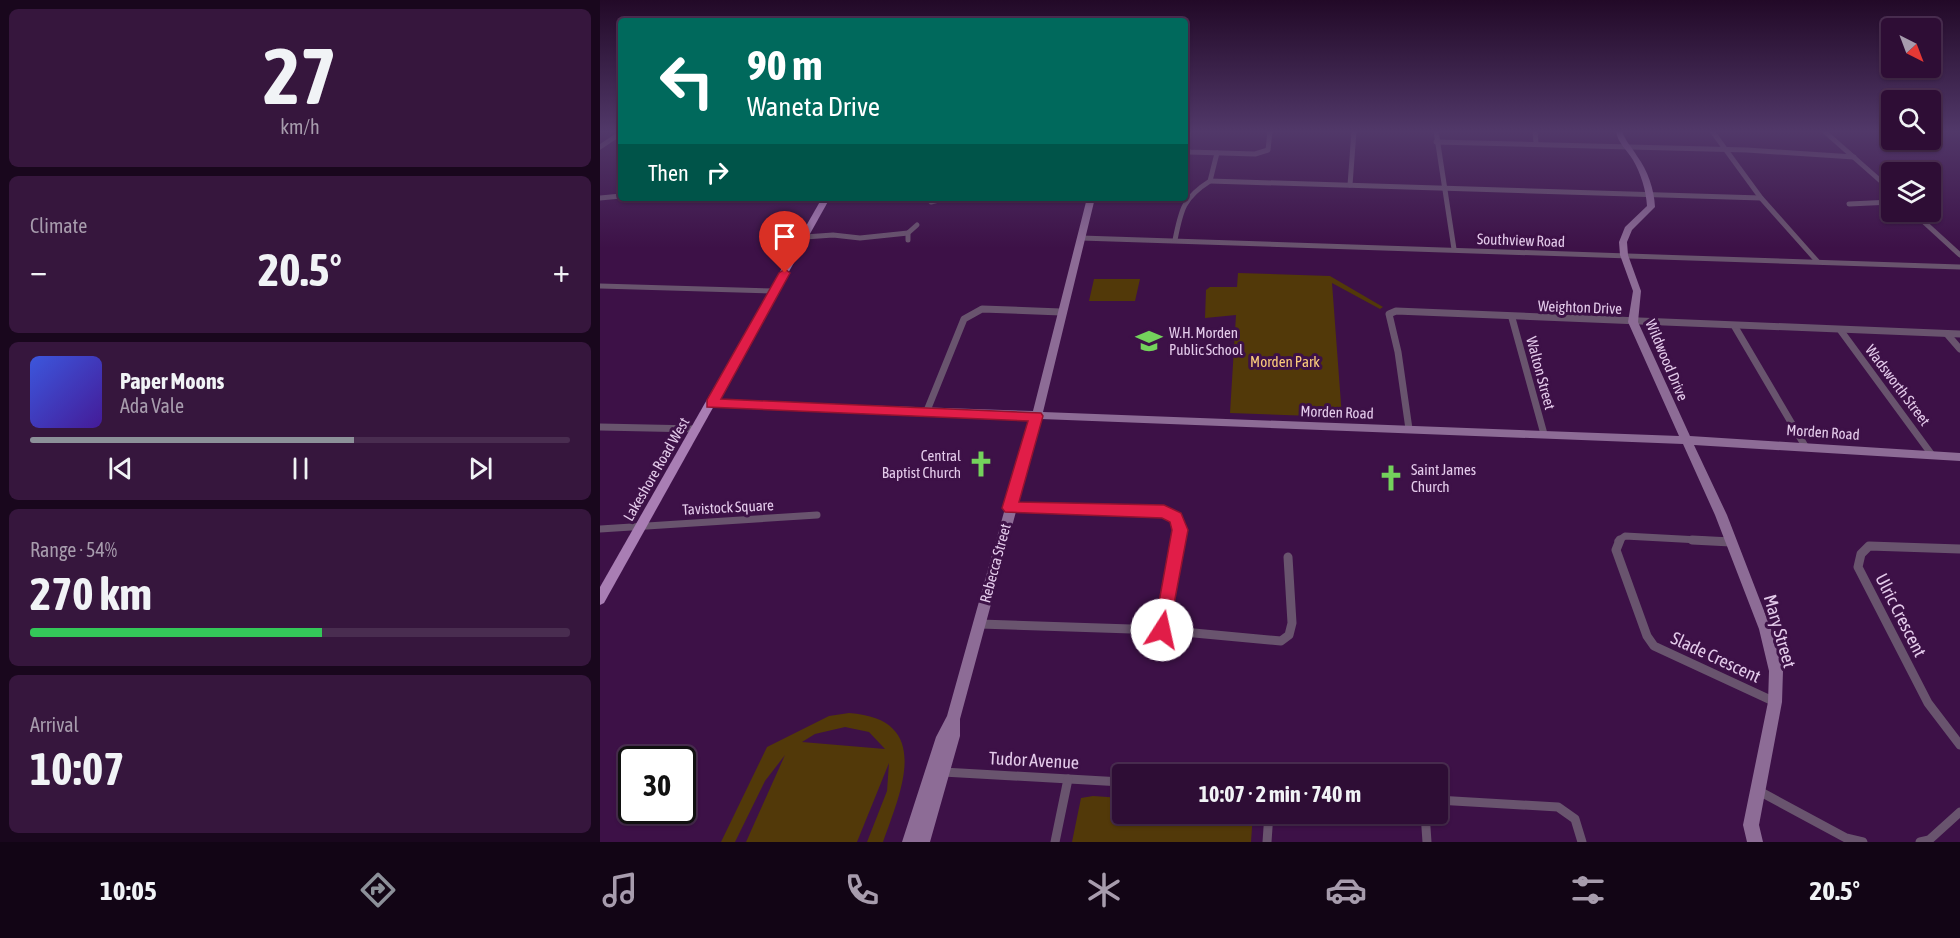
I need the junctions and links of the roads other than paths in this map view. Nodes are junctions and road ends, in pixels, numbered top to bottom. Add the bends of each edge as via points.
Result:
1 (1213, 170) edge
2 (1351, 170) edge
3 (1441, 170) edge
4 (1640, 170) edge
5 (1742, 170) edge
6 (1869, 170) edge
7 (1881, 180) edge
8 (1210, 182) junction
9 (1350, 185) junction
10 (1444, 189) junction
11 (1651, 195) junction
12 (618, 196) edge
13 (1188, 196) edge
14 (600, 198) edge
15 (1761, 198) junction
16 (824, 201) edge
17 (1090, 201) edge
18 (1184, 201) edge
19 (1881, 203) edge
20 (1849, 204) dead end
21 (1924, 222) edge
22 (916, 225) dead end
23 (908, 233) junction
24 (805, 237) junction
25 (1081, 238) junction
26 (908, 240) dead end
27 (1175, 240) junction
28 (1454, 249) junction
29 (1624, 255) junction
30 (1960, 255) edge
31 (1817, 261) junction
32 (1960, 267) edge
33 (600, 286) edge
34 (775, 291) junction
35 (1061, 312) junction
36 (1512, 318) junction
37 (1633, 322) junction
38 (1735, 327) junction
39 (1841, 332) junction
40 (1947, 333) junction
41 (1960, 334) edge
42 (1960, 349) edge
43 (712, 404) junction
44 (926, 412) junction
45 (1036, 416) junction
46 (600, 427) edge
47 (697, 429) junction
48 (1409, 429) junction
49 (1544, 434) junction
50 (1685, 440) junction
51 (1805, 446) junction
52 (1932, 454) junction
53 (1960, 457) edge
54 (1010, 508) junction
55 (818, 515) dead end
56 (640, 525) junction
57 (600, 529) edge
58 (1731, 542) junction
59 (1960, 549) edge
60 (1288, 557) dead end
61 (600, 598) edge
62 (980, 624) junction
63 (1162, 630) junction
64 (1775, 702) junction
65 (953, 720) junction
66 (1960, 745) edge
67 (943, 772) junction
68 (1068, 779) junction
69 (1112, 781) edge
70 (1757, 789) junction
71 (1448, 801) edge
72 (1960, 812) edge
73 (1269, 824) edge
74 (1426, 824) edge
75 (910, 842) edge
76 (922, 842) edge
77 (1055, 842) edge
78 (1268, 842) edge
79 (1427, 842) edge
80 (1582, 842) edge
81 (1755, 842) edge
82 (1863, 842) edge
83 (1920, 842) edge

1 - 8 street
2 - 9 street
3 - 10 street
4 - 11 street
5 - 15 street
6 - 7 street
8 - 9 street
8 - 13 street
9 - 10 street
10 - 11 street
10 - 28 street
11 - 15 street
11 - 29 street via 1651,207 1628,229
12 - 14 street
15 - 31 street
16 - 24 main road, Lakeshore Road West
17 - 25 street, Rebecca Street
18 - 27 street
19 - 20 street
21 - 30 street
22 - 23 street
23 - 24 street via 860,238
23 - 26 street
24 - 34 main road, Lakeshore Road West
25 - 27 street, Southview Road
25 - 35 street, Rebecca Street
27 - 28 street, Southview Road
28 - 29 street, Southview Road
29 - 31 street, Southview Road
29 - 37 street, Wildwood Drive via 1637,291
31 - 32 street, Southview Road
33 - 34 street
34 - 43 main road, Lakeshore Road West
35 - 44 street via 981,309 970,314 964,319
35 - 45 street, Rebecca Street
36 - 37 street, Weighton Drive
36 - 48 street, Weighton Drive via 1396,311 1389,314
36 - 49 street, Walton Street
37 - 38 street, Weighton Drive
37 - 50 street, Wildwood Drive
38 - 39 street, Weighton Drive
38 - 51 street
39 - 40 street, Weighton Drive
39 - 52 street, Wadsworth Street
40 - 41 street, Weighton Drive
40 - 42 street
43 - 44 street, Morden Road
43 - 47 main road, Lakeshore Road West
44 - 45 street, Morden Road
45 - 48 street, Morden Road
45 - 54 street, Rebecca Street
46 - 47 street
47 - 56 main road, Lakeshore Road West
48 - 49 street, Morden Road
49 - 50 street, Morden Road
50 - 51 street, Morden Road
50 - 58 street, Mary Street via 1704,474
51 - 52 street, Morden Road
52 - 53 street, Morden Road
54 - 62 street, Rebecca Street
54 - 63 street via 1164,512 1176,518 1180,530
55 - 56 street, Tavistock Square
56 - 57 street, Tavistock Square
56 - 61 main road, Lakeshore Road West
58 - 64 street, Mary Street via 1765,629 1776,671
58 - 64 street, Slade Crescent via 1625,536 1618,540 1616,550 1654,646
59 - 66 street, Ulric Crescent via 1869,546 1861,554 1858,567 1928,704
60 - 63 street via 1292,623 1289,635 1281,641
62 - 63 street
62 - 65 street, Rebecca Street
64 - 70 street, Mary Street
65 - 67 street, Rebecca Street via 953,736
65 - 75 street, Rebecca Street via 943,737
67 - 68 street, Tudor Avenue
67 - 76 street, Rebecca Street
68 - 69 street, Tudor Avenue
68 - 77 street
70 - 81 street, Mary Street via 1751,825
70 - 82 street via 1846,838
71 - 80 street via 1558,807 1575,819
72 - 83 street via 1929,840
73 - 78 street
74 - 79 street

